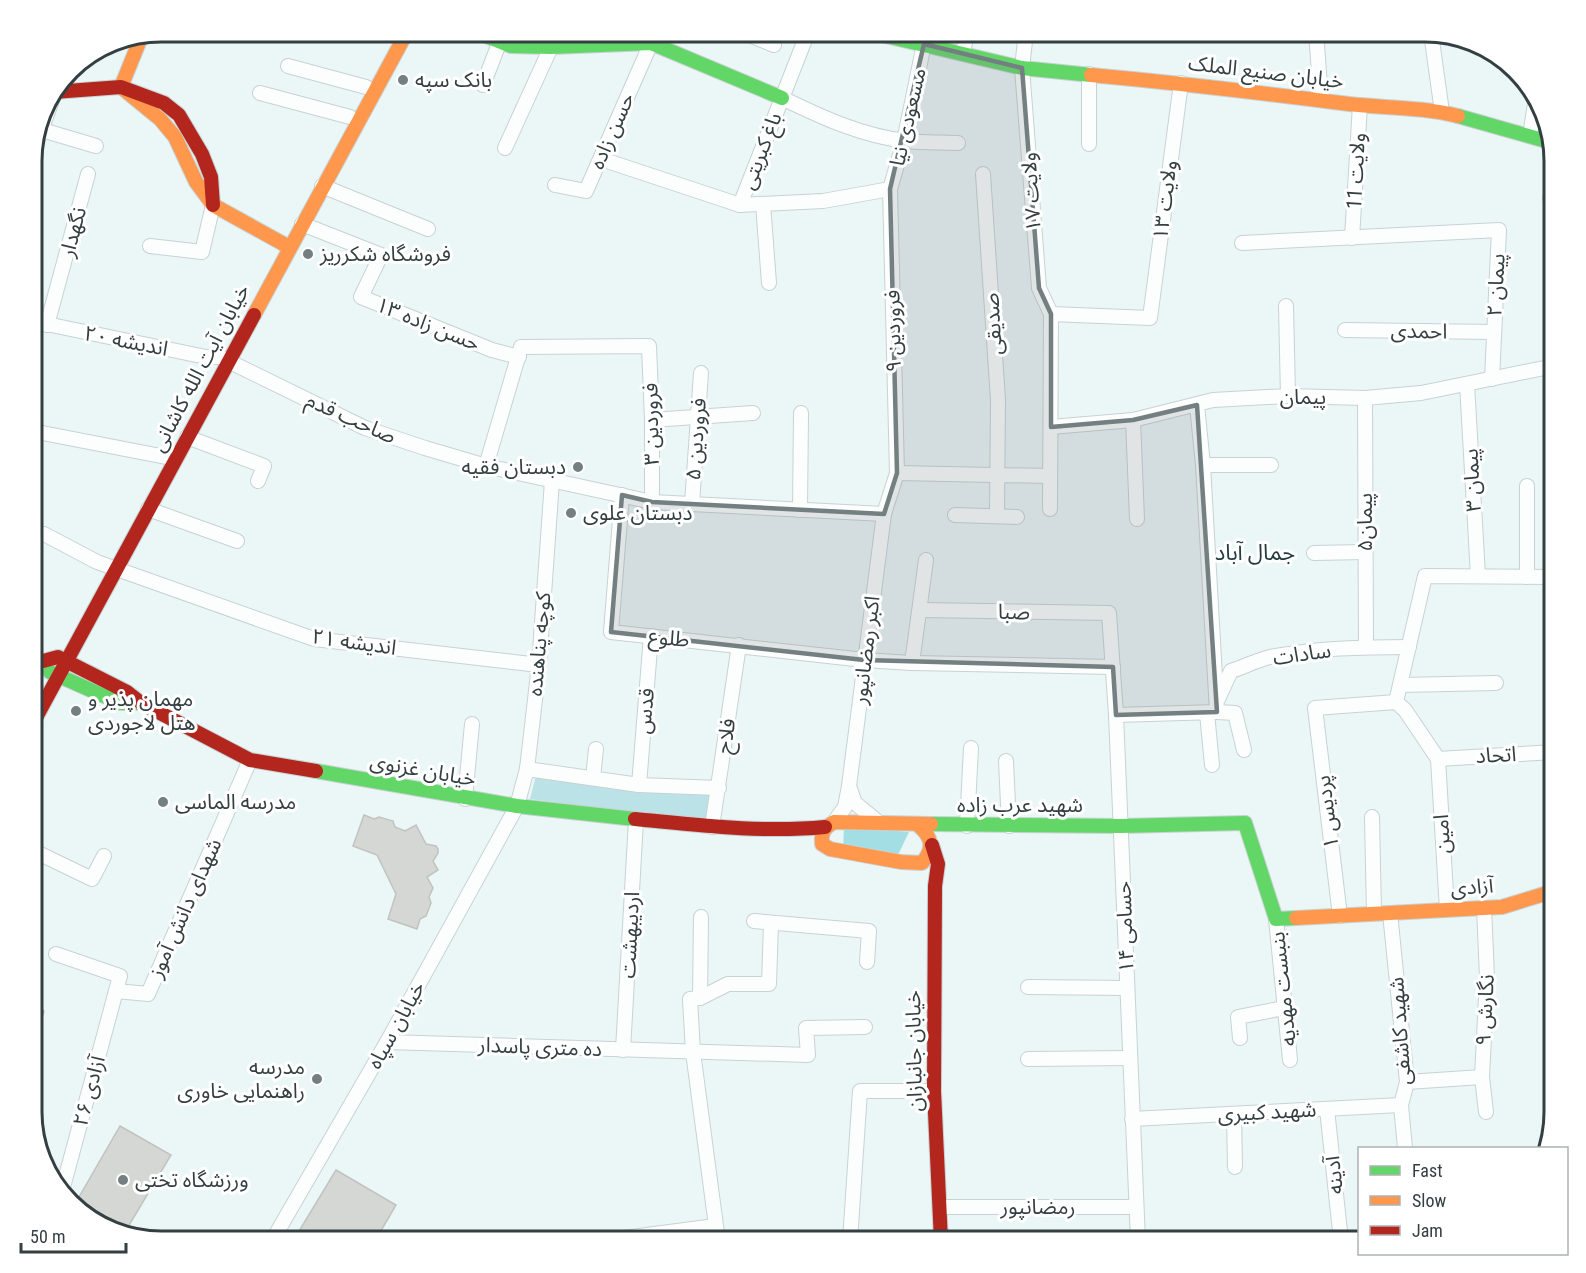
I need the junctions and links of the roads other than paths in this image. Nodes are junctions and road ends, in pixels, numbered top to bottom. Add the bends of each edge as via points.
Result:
1 (391, 42) edge
2 (401, 42) edge
3 (500, 42) joint
4 (767, 42) edge
5 (804, 42) edge
6 (915, 42) edge
7 (965, 42) edge
8 (1025, 42) edge
9 (1317, 42) edge
10 (1432, 42) edge
11 (651, 43) junction
12 (138, 44) edge
13 (924, 44) junction
14 (774, 45) dead end
15 (551, 47) junction
16 (963, 53) junction
17 (288, 66) dead end
18 (1022, 68) junction
19 (1089, 74) junction
20 (1181, 83) junction
21 (483, 85) dead end
22 (121, 87) junction
23 (366, 87) junction
24 (65, 91) edge
25 (260, 93) dead end
26 (782, 98) junction
27 (1321, 99) junction
28 (1360, 105) junction
29 (1442, 112) junction
30 (1534, 112) edge
31 (350, 117) junction
32 (46, 131) edge
33 (1530, 136) junction
34 (1542, 140) edge
35 (904, 141) junction
36 (958, 143) dead end
37 (1089, 144) dead end
38 (96, 146) dead end
39 (506, 148) dead end
40 (601, 159) junction
41 (88, 174) dead end
42 (983, 174) dead end
43 (555, 185) dead end
44 (322, 186) junction
45 (890, 189) junction
46 (763, 204) junction
47 (740, 205) junction
48 (213, 206) junction
49 (302, 224) junction
50 (428, 229) dead end
51 (1352, 238) junction
52 (1242, 243) dead end
53 (286, 245) junction
54 (150, 246) dead end
55 (769, 283) dead end
56 (1286, 306) dead end
57 (1051, 314) junction
58 (42, 324) edge
59 (47, 325) junction
60 (1345, 330) dead end
61 (1494, 332) junction
62 (519, 357) junction
63 (224, 359) junction
64 (1544, 368) edge
65 (701, 373) dead end
66 (1492, 379) junction
67 (1467, 384) junction
68 (1288, 396) junction
69 (1365, 398) junction
70 (1197, 405) junction
71 (753, 413) dead end
72 (801, 413) dead end
73 (698, 418) junction
74 (652, 420) junction
75 (1133, 420) junction
76 (1051, 427) junction
77 (42, 433) edge
78 (187, 437) junction
79 (166, 457) junction
80 (1203, 465) junction
81 (1271, 465) dead end
82 (486, 466) junction
83 (897, 472) junction
84 (996, 475) junction
85 (1049, 476) junction
86 (258, 481) dead end
87 (552, 481) junction
88 (1527, 486) dead end
89 (622, 495) junction
90 (652, 502) junction
91 (692, 504) junction
92 (148, 509) junction
93 (1050, 509) dead end
94 (800, 510) junction
95 (884, 514) junction
96 (956, 515) dead end
97 (997, 516) junction
98 (1017, 517) dead end
99 (1137, 519) dead end
100 (44, 534) dead end
101 (237, 541) dead end
102 (1365, 552) junction
103 (1314, 553) dead end
104 (926, 560) dead end
105 (112, 567) junction
106 (1478, 576) junction
107 (1527, 577) junction
108 (1544, 578) edge
109 (920, 610) junction
110 (1109, 613) joint
111 (651, 636) junction
112 (738, 645) junction
113 (1366, 647) junction
114 (1409, 647) junction
115 (62, 659) junction
116 (864, 660) junction
117 (42, 662) edge
118 (912, 663) junction
119 (539, 665) junction
120 (1113, 667) junction
121 (54, 674) junction
122 (1496, 683) dead end
123 (1400, 685) junction
124 (42, 689) edge
125 (42, 702) edge
126 (1396, 702) junction
127 (141, 703) junction
128 (1214, 709) junction
129 (1116, 715) junction
130 (472, 724) dead end
131 (971, 748) dead end
132 (596, 749) dead end
133 (1244, 750) dead end
134 (1544, 753) edge
135 (1438, 759) junction
136 (250, 760) junction
137 (1006, 761) dead end
138 (1212, 765) dead end
139 (527, 769) junction
140 (593, 778) junction
141 (639, 786) junction
142 (849, 786) junction
143 (718, 788) junction
144 (465, 799) junction
145 (517, 806) junction
146 (1372, 817) dead end
147 (636, 820) junction
148 (878, 822) junction
149 (830, 824) junction
150 (918, 825) junction
151 (967, 826) junction
152 (1009, 826) junction
153 (1121, 826) junction
154 (711, 827) junction
155 (822, 844) junction
156 (932, 845) junction
157 (42, 855) edge
158 (104, 856) dead end
159 (922, 863) junction
160 (935, 886) junction
161 (1544, 894) edge
162 (1484, 908) junction
163 (1447, 910) junction
164 (1390, 913) junction
165 (1374, 914) junction
166 (1340, 916) junction
167 (701, 917) dead end
168 (1276, 919) junction
169 (754, 921) dead end
170 (771, 922) junction
171 (56, 954) dead end
172 (867, 962) dead end
173 (1028, 987) dead end
174 (1127, 988) junction
175 (116, 992) junction
176 (700, 999) junction
177 (1284, 1008) junction
178 (865, 1027) dead end
179 (1240, 1038) dead end
180 (387, 1042) junction
181 (623, 1050) junction
182 (693, 1052) junction
183 (1028, 1059) dead end
184 (1130, 1059) junction
185 (1290, 1060) dead end
186 (1482, 1077) junction
187 (1407, 1082) junction
188 (934, 1091) junction
189 (1401, 1105) junction
190 (1327, 1109) junction
191 (1486, 1112) dead end
192 (1234, 1114) junction
193 (1132, 1119) junction
194 (1405, 1147) edge
195 (1235, 1167) dead end
196 (65, 1181) edge
197 (940, 1207) junction
198 (1136, 1207) junction
199 (715, 1226) junction
200 (278, 1231) edge
201 (677, 1231) edge
202 (716, 1231) edge
203 (851, 1231) edge
204 (940, 1231) edge
205 (1137, 1231) edge
206 (1340, 1231) edge

1 - 23 street, خیابان آیت الله کاشانی
2 - 44 street, خیابان آیت الله کاشانی
3 - 15 street
3 - 21 street
4 - 14 street
5 - 26 street, باغ کبریتی
6 - 13 street, خیابان صنیع الملک
7 - 16 street
8 - 18 street, ولایت ۱۷
9 - 27 street
10 - 29 street
11 - 15 street
11 - 26 street
11 - 40 street, حسن زاده
12 - 22 street
13 - 16 street, خیابان صنیع الملک
13 - 35 street, مسعودی نیا
15 - 39 street
16 - 18 street, خیابان صنیع الملک
17 - 23 street
18 - 19 street, خیابان صنیع الملک
18 - 57 street, ولایت ۱۷ via 1039,288
19 - 20 street, خیابان صنیع الملک
19 - 37 street
20 - 27 street, خیابان صنیع الملک
20 - 57 street, ولایت ۱۳ via 1150,318
22 - 24 street
22 - 48 street via 164,103 179,115 211,177
23 - 31 street, خیابان آیت الله کاشانی
25 - 31 street
26 - 35 street via 829,121
26 - 47 street, باغ کبریتی
27 - 28 street, خیابان صنیع الملک
28 - 29 street, خیابان صنیع الملک
28 - 51 street, ولایت 11
29 - 33 street, خیابان صنیع الملک
30 - 33 street
31 - 53 street, خیابان آیت الله کاشانی
32 - 38 street
33 - 34 street, خیابان صنیع الملک
35 - 36 street
35 - 45 street, مسعودی نیا
40 - 43 street, حسن زاده via 586,191
40 - 47 street
41 - 59 street, نگهدار
42 - 84 street, صدیقی via 998,400
44 - 49 street, خیابان آیت الله کاشانی
44 - 50 street
45 - 46 street via 823,201
45 - 83 street, فروردین ۹
46 - 47 street
46 - 55 street
48 - 53 street
48 - 54 street via 202,252
49 - 53 street, خیابان آیت الله کاشانی
49 - 62 street, حسن زاده ۱۳ via 381,255 361,297 492,350
51 - 52 street
51 - 61 street, پیمان ۲ via 1498,230
53 - 63 street, خیابان آیت الله کاشانی
56 - 68 street
57 - 76 street
58 - 59 street, اندیشه ۲۰
59 - 63 street, اندیشه ۲۰
60 - 61 street, احمدی
61 - 66 street, پیمان ۲
62 - 74 street, فروردین ۳ via 521,347 649,346
62 - 82 street
63 - 78 street, خیابان آیت الله کاشانی
63 - 79 street, خیابان آیت الله کاشانی
63 - 82 street, صاحب قدم via 365,428
64 - 66 street, پیمان
65 - 73 street, فروردین ۵
66 - 67 street, پیمان
67 - 69 street, پیمان
67 - 106 street, پیمان ۳
68 - 69 street, پیمان
68 - 70 street, پیمان via 1213,400
69 - 102 street, پیمان۵
70 - 75 street, پیمان
70 - 80 street
71 - 73 street
72 - 94 street
73 - 74 street
73 - 91 street, فروردین ۵
74 - 90 street, فروردین ۳
75 - 76 street, پیمان
75 - 99 street
76 - 85 street
77 - 79 street
78 - 86 street via 264,466
78 - 92 street, خیابان آیت الله کاشانی
79 - 105 street, خیابان آیت الله کاشانی
80 - 81 street
80 - 128 street
82 - 87 street, صاحب قدم
83 - 84 street
83 - 95 street
84 - 85 street
84 - 97 street
85 - 93 street
87 - 89 street, صاحب قدم
87 - 119 street, کوچه پناهنده
88 - 107 street
89 - 90 street, صاحب قدم
89 - 111 street, طلوع via 611,632
90 - 91 street, صاحب قدم
91 - 94 street, صاحب قدم
92 - 101 street
92 - 105 street, خیابان آیت الله کاشانی
94 - 95 street, صاحب قدم
95 - 116 street, اکبر رمضانپور
96 - 97 street
97 - 98 street
100 - 105 street, اندیشه ۲۱
102 - 103 street
102 - 113 street, پیمان۵
104 - 109 street
105 - 115 street, خیابان آیت الله کاشانی
105 - 119 street, اندیشه ۲۱ via 314,639
106 - 107 street
106 - 114 street via 1425,576
107 - 108 street
109 - 110 street, صبا
109 - 118 street
110 - 120 street, حسامی ۱۴
111 - 112 street, طلوع
111 - 141 street, قدس
112 - 116 street, طلوع
112 - 143 street, فلاح
113 - 114 street, سادات
113 - 128 street, سادات via 1268,658 1231,671
114 - 123 street
115 - 117 street
115 - 121 street, خیابان آیت الله کاشانی
115 - 127 street
116 - 118 street, طلوع
116 - 142 street, اکبر رمضانپور
118 - 120 street
119 - 139 street, کوچه پناهنده
120 - 129 street, حسامی ۱۴
121 - 124 street, خیابان آیت الله کاشانی
121 - 125 street, خیابان آیت الله کاشانی
121 - 127 street via 120,703
122 - 123 street
123 - 126 street
126 - 135 street
126 - 166 street, پردیس ۱ via 1315,708
127 - 136 street, خیابان غزنوی
128 - 129 street
128 - 133 street via 1235,713
128 - 138 street
129 - 153 street, حسامی ۱۴
130 - 144 street
131 - 151 street
132 - 140 street
134 - 135 street, اتحاد
135 - 163 street, امین
136 - 144 street, خیابان غزنوی
136 - 175 street, شهدای دانش آموز via 148,994
137 - 152 street
139 - 140 street
139 - 145 street, کوچه پناهنده
140 - 141 street
141 - 143 street
142 - 148 street via 855,803
142 - 149 street, اکبر رمضانپور via 845,807
143 - 154 street, فلاح
144 - 145 street, خیابان غزنوی
145 - 147 street, خیابان غزنوی
145 - 180 street, خیابان سپاه
146 - 165 street
147 - 154 street, خیابان غزنوی
147 - 181 street, اردیبهشت
148 - 149 street, شهید عرب زاده
148 - 150 street, شهید عرب زاده
149 - 154 street, شهید عرب زاده via 794,830
149 - 155 street via 821,836
150 - 151 street, شهید عرب زاده
150 - 156 street via 928,833
151 - 152 street, شهید عرب زاده
152 - 153 street, شهید عرب زاده
153 - 168 street, شهید عرب زاده via 1245,823
153 - 174 street, حسامی ۱۴
154 - 155 street
155 - 159 street via 830,849
156 - 159 street
156 - 160 street via 938,864
157 - 158 street via 92,879
159 - 160 street, خیابان جانبازان
160 - 188 street, خیابان جانبازان
161 - 162 street, آزادی via 1502,907
162 - 163 street, آزادی
162 - 186 street, نگارش ۹ via 1488,977
163 - 164 street, آزادی
164 - 165 street, آزادی
164 - 187 street, شهید کاشفی
165 - 166 street, آزادی
166 - 168 street, آزادی
167 - 176 street
168 - 177 street, بنبست مهدیه
169 - 170 street
170 - 172 street via 869,931
170 - 176 street via 769,984 728,984
171 - 175 street via 120,976
173 - 174 street
174 - 184 street, حسامی ۱۴
175 - 196 street, آزادی ۲۶
176 - 182 street via 690,999
177 - 179 street via 1238,1017
177 - 185 street, بنبست مهدیه
178 - 182 street, ده متری پاسدار via 806,1028 808,1055
180 - 181 street, ده متری پاسدار
180 - 200 street, خیابان سپاه
181 - 182 street, ده متری پاسدار
182 - 199 street
183 - 184 street
184 - 193 street, حسامی ۱۴
186 - 187 street
186 - 191 street, نگارش ۹
187 - 189 street, شهید کاشفی
188 - 197 street, خیابان جانبازان
188 - 203 street via 860,1091
189 - 190 street, شهید کبیری
189 - 194 street, شهید کاشفی
190 - 192 street, شهید کبیری
190 - 206 street, آدینه
192 - 193 street, شهید کبیری
192 - 195 street
193 - 198 street, حسامی ۱۴
197 - 198 street, رمضانپور
197 - 204 street, خیابان جانبازان
198 - 205 street, حسامی ۱۴
199 - 201 street
199 - 202 street

